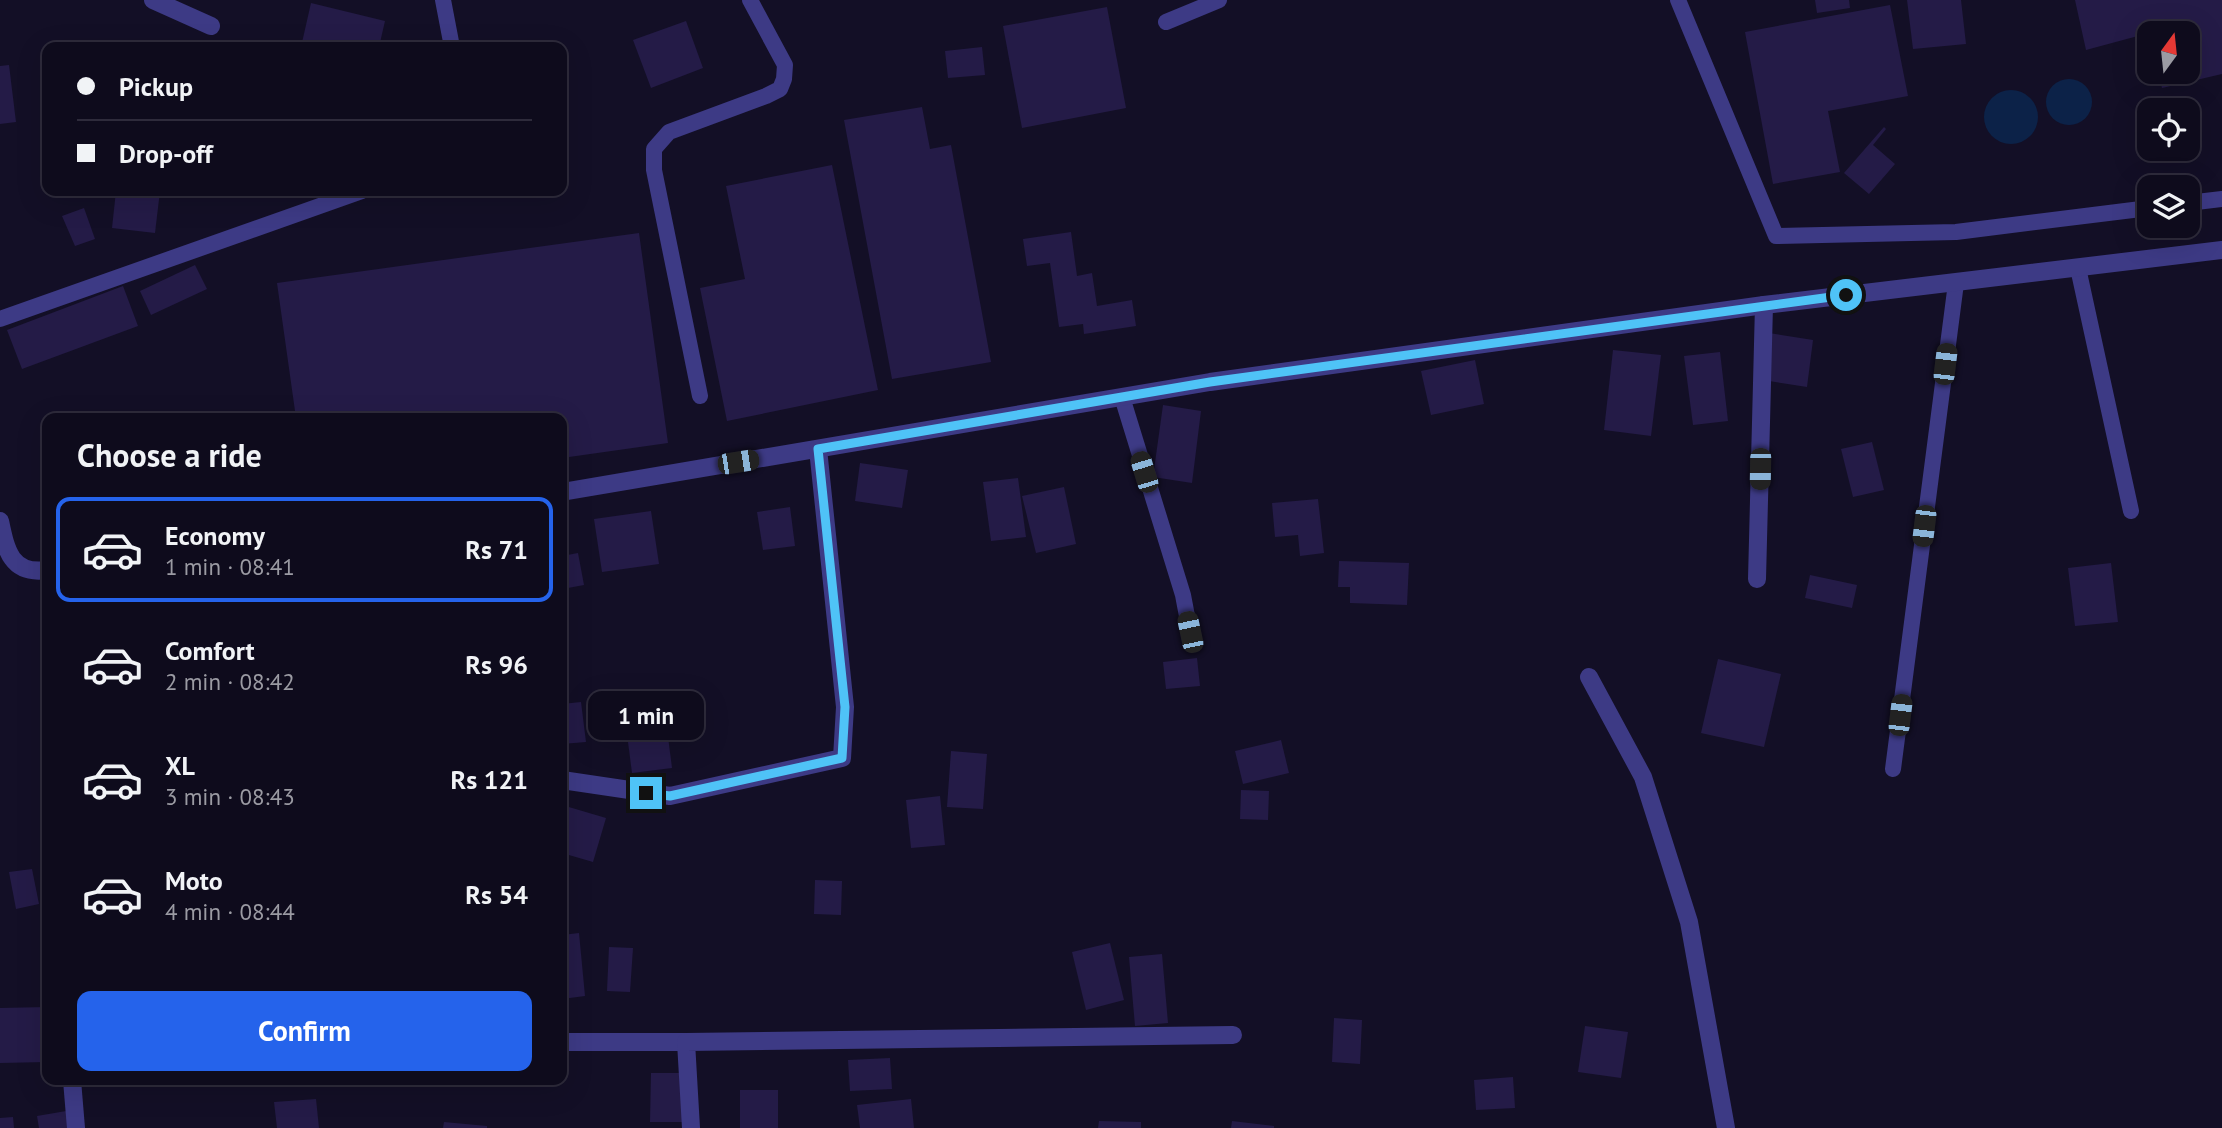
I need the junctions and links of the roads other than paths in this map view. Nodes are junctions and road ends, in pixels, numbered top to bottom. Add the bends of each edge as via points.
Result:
1 (153, 0) edge
2 (443, 0) edge
3 (750, 0) edge
4 (1219, 0) edge
5 (1678, 0) edge
6 (1166, 23) dead end
7 (211, 26) dead end
8 (451, 42) edge
9 (348, 196) edge
10 (2222, 199) edge
11 (2200, 202) edge
12 (2137, 209) edge
13 (2222, 250) edge
14 (2078, 268) junction
15 (1955, 283) junction
16 (1764, 305) junction
17 (0, 320) edge
18 (700, 396) dead end
19 (1122, 397) junction
20 (818, 449) junction
21 (567, 491) edge
22 (2132, 511) dead end
23 (0, 521) edge
24 (42, 570) edge
25 (1758, 579) dead end
26 (1190, 632) dead end
27 (1589, 677) dead end
28 (1893, 769) dead end
29 (567, 781) edge
30 (1233, 1035) dead end
31 (567, 1042) edge
32 (686, 1042) junction
33 (72, 1085) edge
34 (75, 1128) edge
35 (691, 1128) edge
36 (1726, 1128) edge

1 - 7 street
2 - 8 lane
3 - 18 lane via 785,65 780,89 669,132 654,149 654,170
4 - 6 lane
5 - 12 lane via 1776,236 1956,232
9 - 17 lane
10 - 11 lane
13 - 14 street
14 - 15 street
14 - 22 lane
15 - 16 street
15 - 28 lane
16 - 19 street
16 - 25 street
19 - 20 street
19 - 26 lane via 1183,595
20 - 21 street
20 - 29 street via 845,707 842,758 670,796
23 - 24 street via 12,560 26,569
27 - 36 street via 1643,778 1689,922
30 - 32 street
31 - 32 street
32 - 35 street
33 - 34 street

